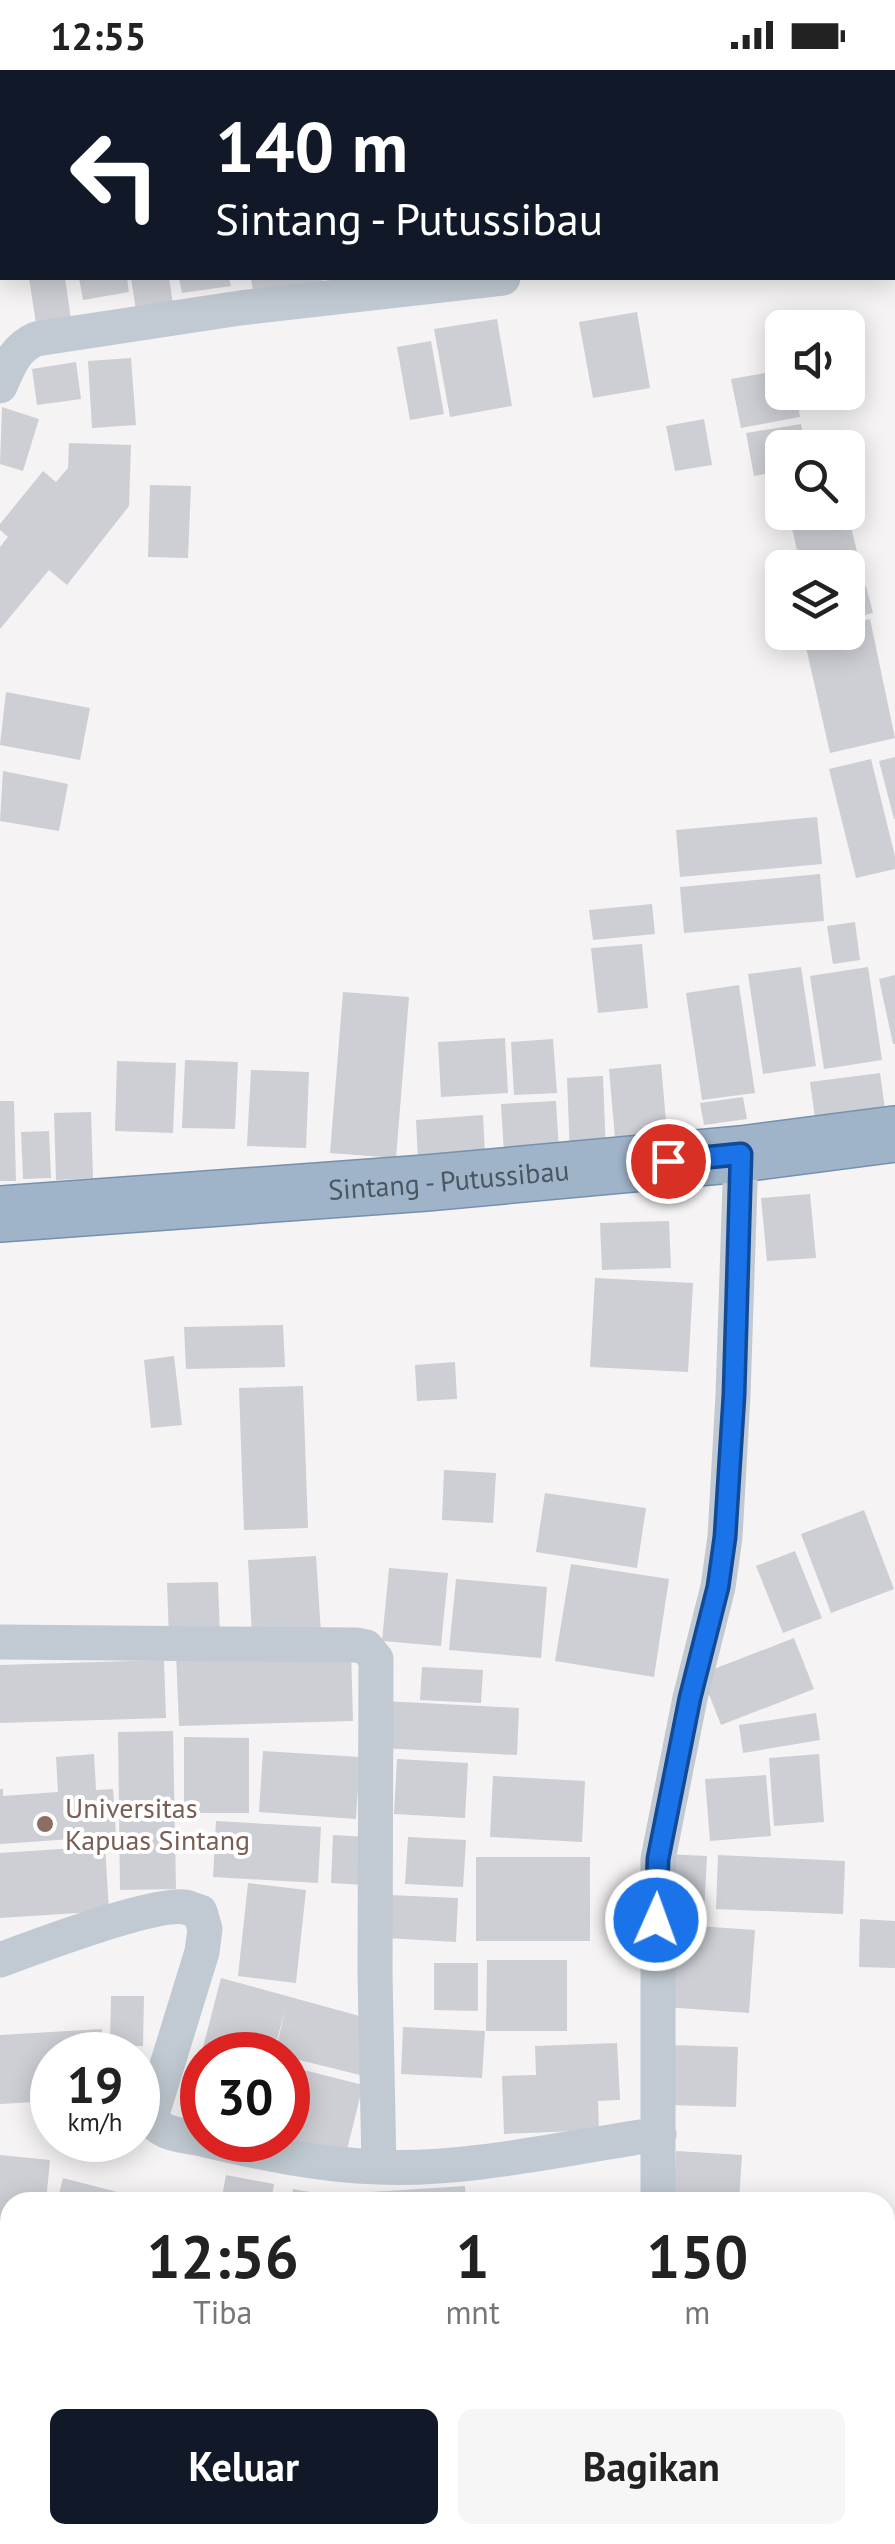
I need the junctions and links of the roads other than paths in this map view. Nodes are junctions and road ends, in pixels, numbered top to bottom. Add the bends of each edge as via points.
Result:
1 (485, 280) edge
2 (0, 386) edge
3 (895, 1134) edge
4 (741, 1154) junction
5 (0, 1214) edge
6 (0, 1642) edge
7 (0, 1960) edge
8 (659, 2134) junction
9 (180, 2135) edge
10 (310, 2159) edge
11 (379, 2167) junction
12 (658, 2192) edge

1 - 2 street via 36,339 16,352
3 - 4 highway, Sintang - Putussibau
4 - 5 highway, Sintang - Putussibau
4 - 8 street via 725,1537 658,1859
6 - 11 street via 356,1645 376,1658
7 - 9 street via 166,1908 200,1912 202,1952 151,2117 155,2126
8 - 11 street via 504,2158
8 - 12 street
10 - 11 street

